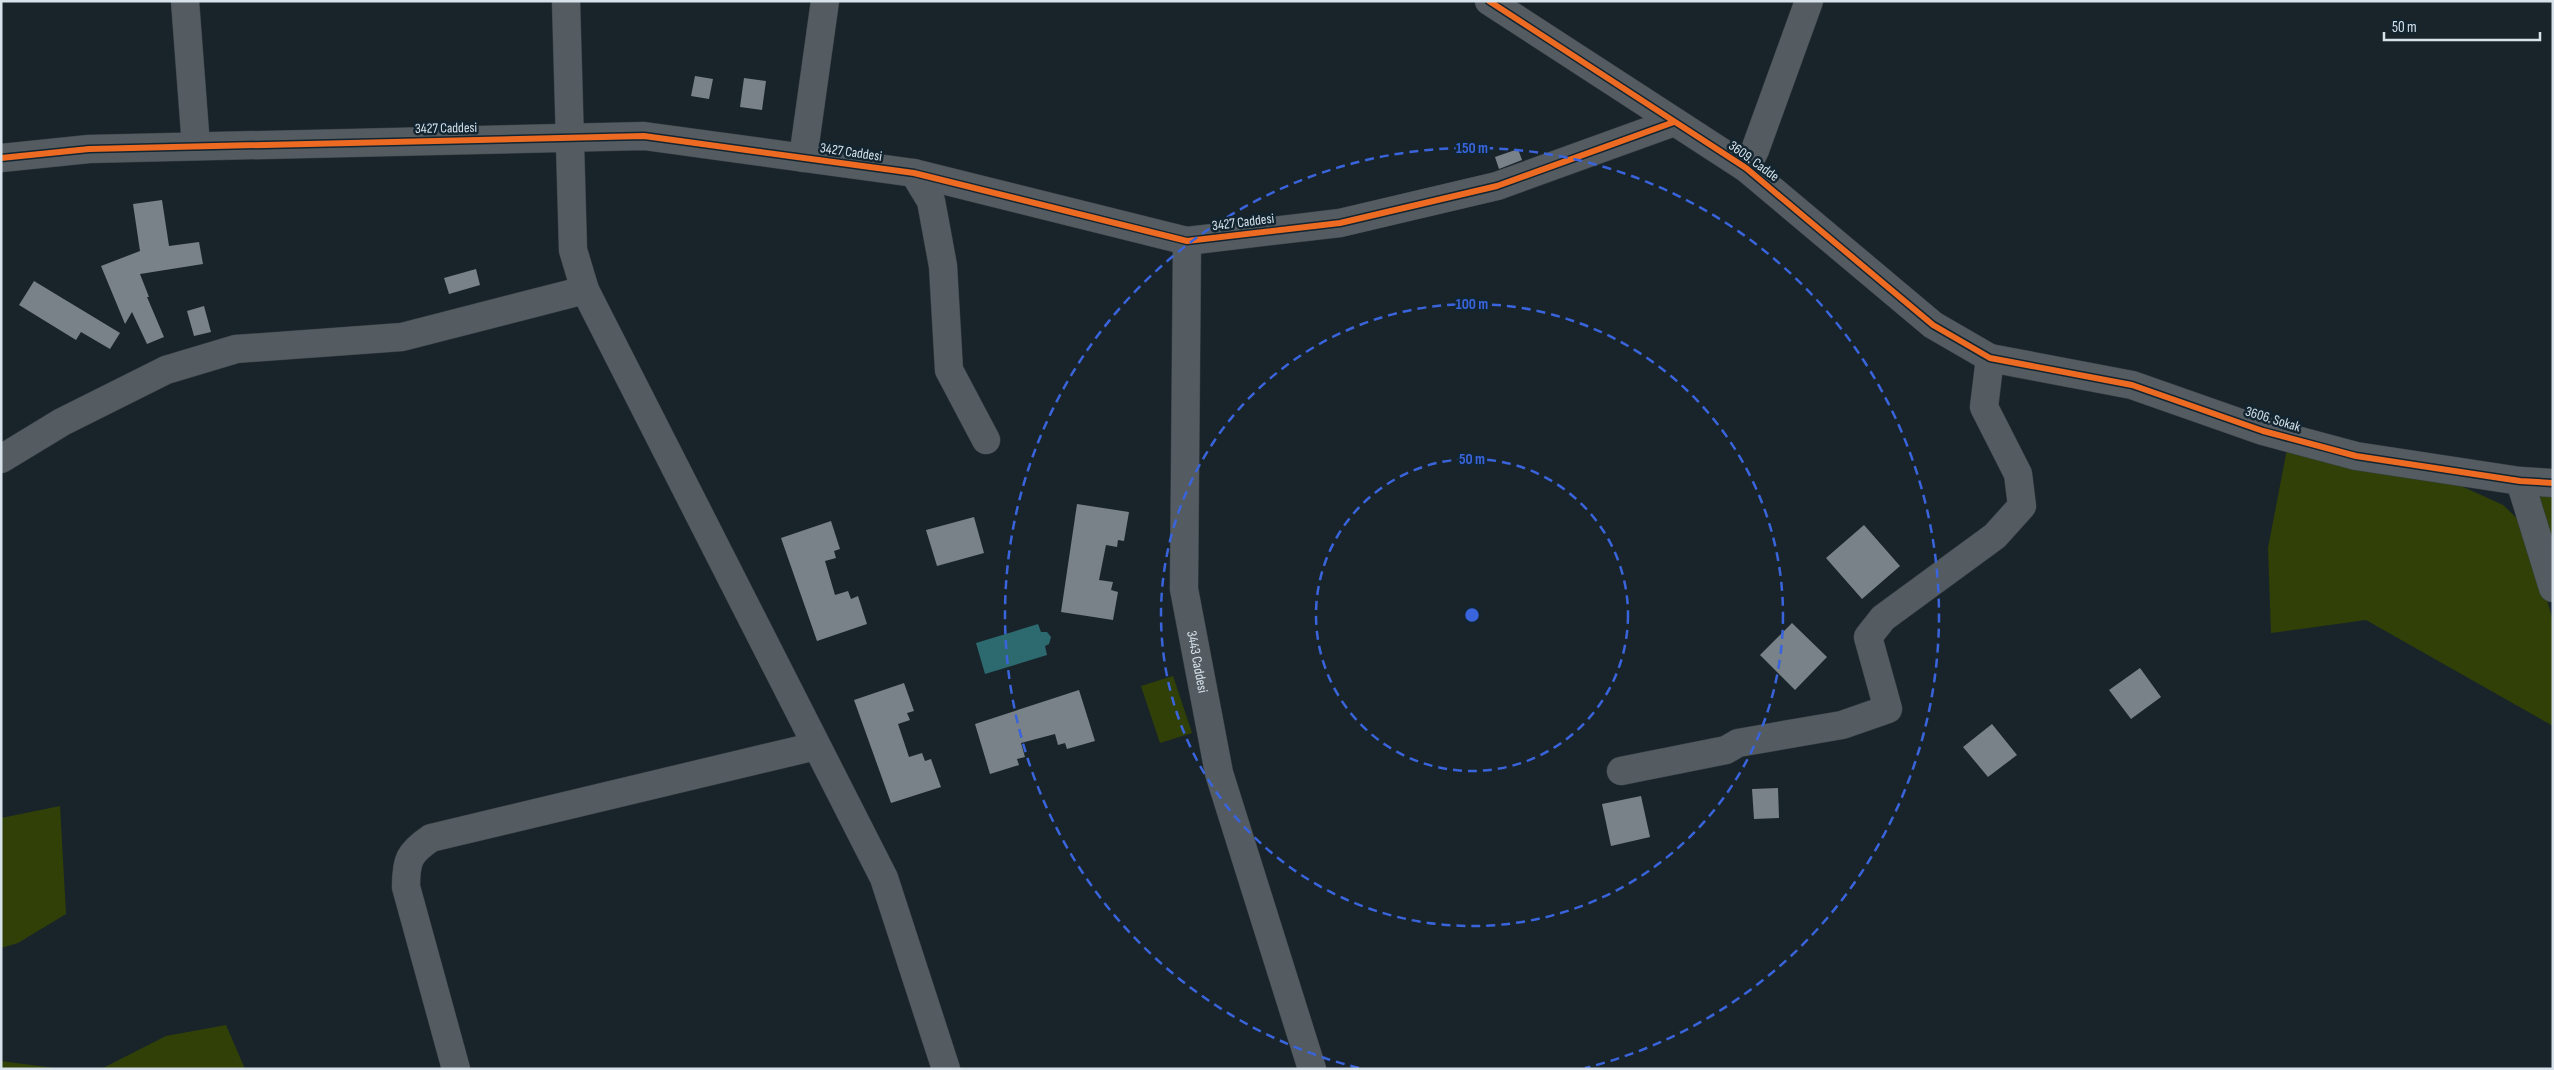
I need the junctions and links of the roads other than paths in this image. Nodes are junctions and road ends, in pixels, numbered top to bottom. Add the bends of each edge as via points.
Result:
1 (185, 1) edge
2 (566, 1) edge
3 (825, 1) edge
4 (1489, 1) edge
5 (1809, 1) edge
6 (1674, 122) junction
7 (569, 138) junction
8 (196, 146) junction
9 (1, 158) edge
10 (802, 158) junction
11 (1746, 168) junction
12 (914, 173) junction
13 (1187, 241) junction
14 (585, 290) junction
15 (1990, 358) junction
16 (986, 440) dead end
17 (1, 459) edge
18 (2520, 481) junction
19 (2553, 483) edge
20 (2553, 588) edge
21 (816, 746) junction
22 (1621, 771) dead end
23 (456, 1069) edge
24 (946, 1069) edge
25 (1312, 1069) edge

1 - 8 street
2 - 7 street
3 - 10 street
4 - 6 street, 3609. Cadde
5 - 11 street
6 - 11 street, 3609. Cadde
6 - 13 street, 3427 Caddesi via 1497,186 1340,223
7 - 8 street, 3427 Caddesi
7 - 10 street, 3427 Caddesi via 644,136
7 - 14 street via 573,250
8 - 9 street, 3427 Caddesi via 89,149
10 - 12 street, 3427 Caddesi
11 - 15 street, 3609. Cadde via 1933,325
12 - 13 street, 3427 Caddesi
12 - 16 street via 931,201 943,266 949,370
13 - 25 street, 3443 Caddesi via 1184,588 1220,773
14 - 17 street via 402,337 236,348 166,370 62,422
14 - 21 street
15 - 18 street, 3606. Sokak via 2132,385 2263,431 2356,456
15 - 22 street via 1984,407 2018,474 2022,506 1995,536 1883,618 1868,637 1888,710 1842,724 1738,743 1726,750
18 - 19 street, 3606. Sokak
18 - 20 street
21 - 23 street via 431,838 414,850 406,869 406,887
21 - 24 street via 884,878

